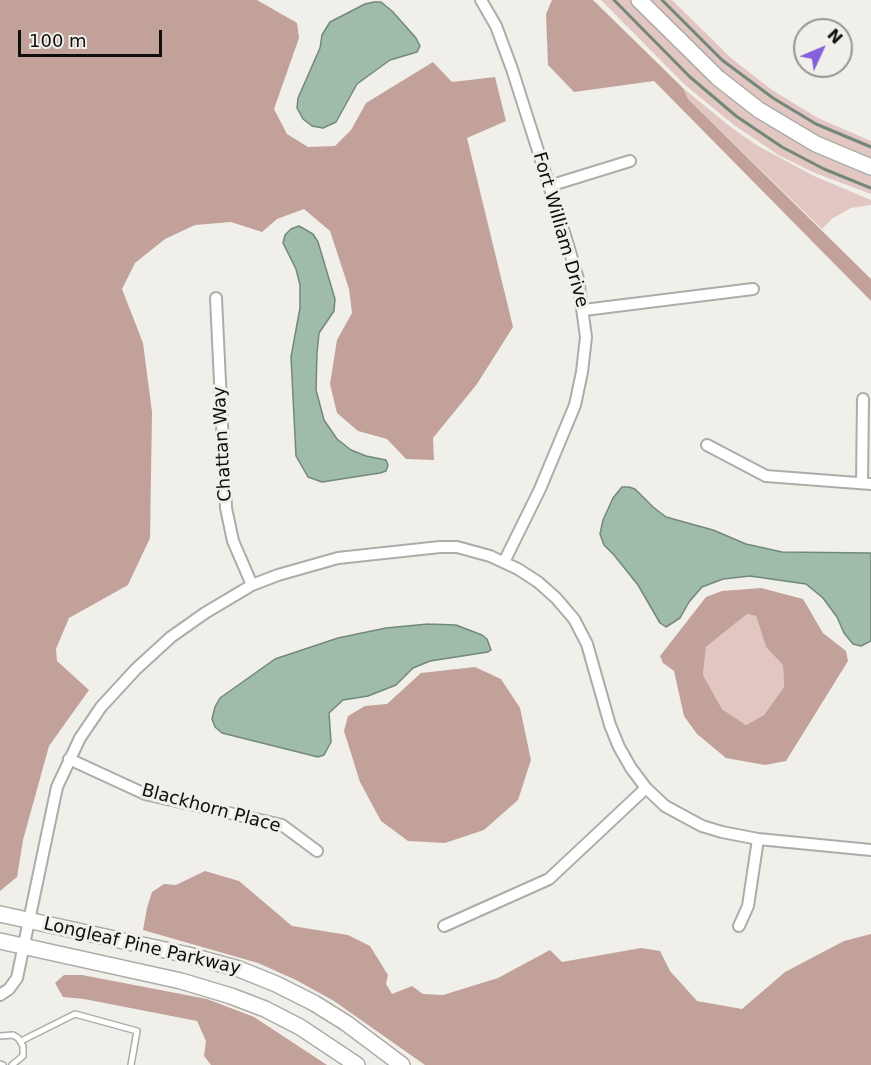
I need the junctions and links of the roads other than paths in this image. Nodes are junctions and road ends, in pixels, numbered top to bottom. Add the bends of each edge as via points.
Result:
1 (481, 0) edge
2 (639, 0) edge
3 (630, 161) dead end
4 (871, 167) edge
5 (549, 186) junction
6 (753, 289) dead end
7 (216, 298) dead end
8 (584, 310) junction
9 (863, 399) dead end
10 (707, 446) dead end
11 (866, 483) edge
12 (504, 562) junction
13 (252, 585) junction
14 (69, 759) junction
15 (646, 788) junction
16 (758, 839) junction
17 (871, 850) edge
18 (316, 851) dead end
19 (0, 914) edge
20 (28, 920) junction
21 (444, 926) dead end
22 (739, 926) dead end
23 (0, 941) edge
24 (25, 947) junction
25 (0, 995) edge
26 (1, 1034) edge
27 (21, 1041) junction
28 (12, 1065) edge
29 (131, 1065) edge
30 (357, 1065) edge
31 (402, 1065) edge

1 - 5 street, Fort William Drive via 496,26 512,69
2 - 4 main road via 718,78 759,110 816,144
3 - 5 street
5 - 8 street, Fort William Drive
6 - 8 street
7 - 13 street, Chattan Way via 226,508 233,541
8 - 12 street, Fort William Drive via 586,337 575,405
9 - 11 street
10 - 11 street via 766,476
12 - 13 street via 457,547 388,552 338,558
12 - 15 street via 538,582 574,619 588,644 619,747
13 - 14 street via 171,637 136,669 101,707
14 - 18 street, Blackhorn Place via 145,794 282,825
14 - 20 street via 57,787
15 - 16 street via 665,806 702,826
15 - 21 street via 549,879
16 - 17 street
16 - 22 street via 748,906
19 - 20 main road, Longleaf Pine Parkway
20 - 24 street
20 - 31 main road, Longleaf Pine Parkway via 239,969 314,1003
23 - 24 main road, Longleaf Pine Parkway
24 - 25 street via 17,978
24 - 30 main road, Longleaf Pine Parkway via 182,981 231,996 300,1027
26 - 27 lane via 14,1035
27 - 28 lane via 22,1056
27 - 29 lane via 75,1014 137,1031

